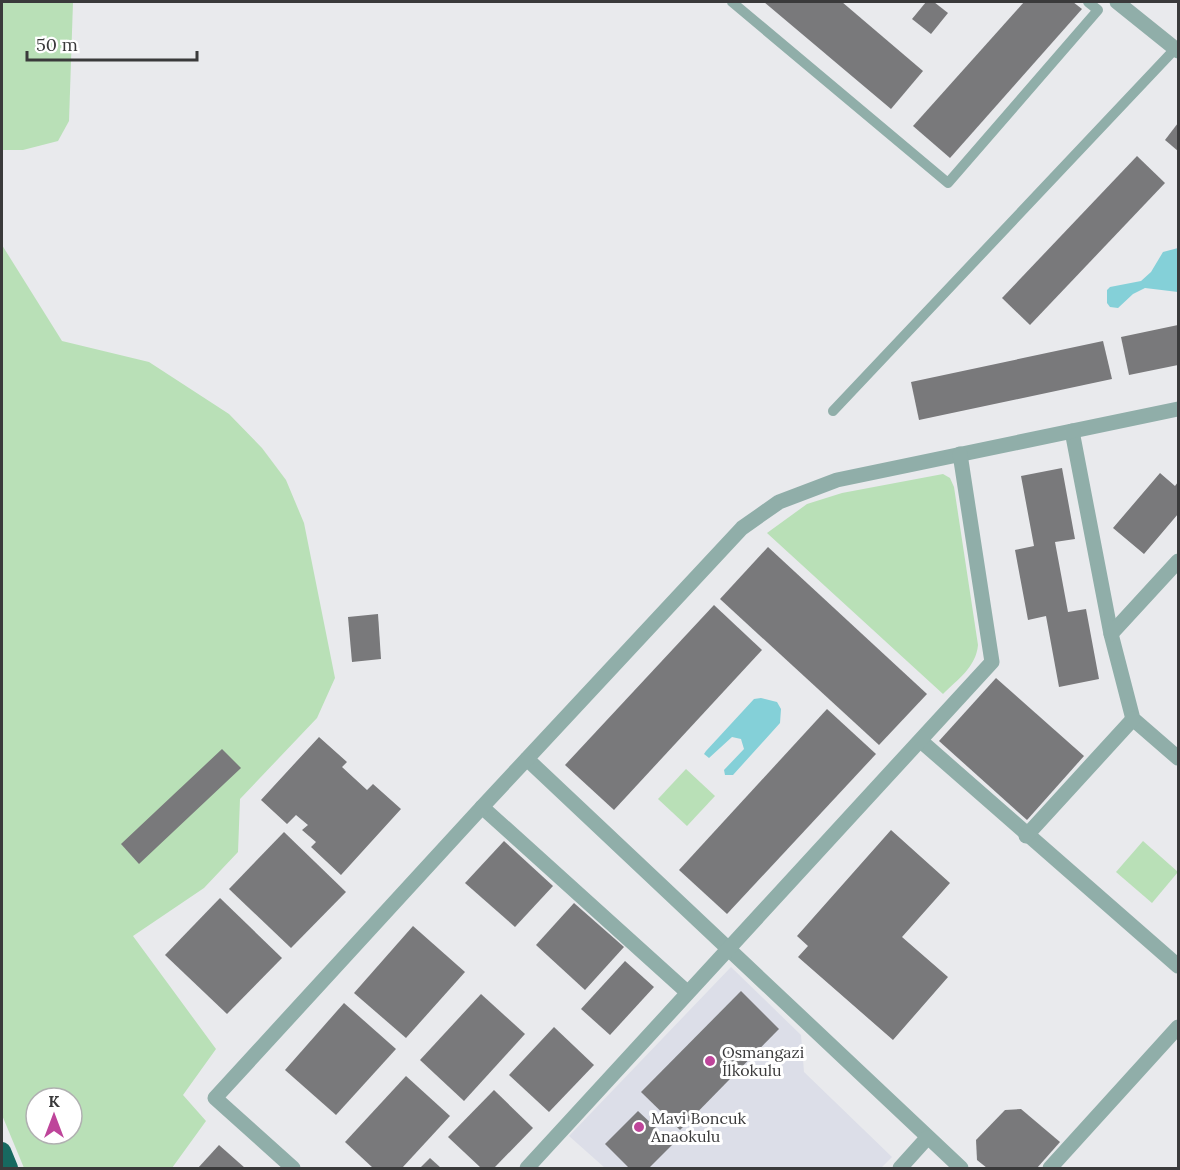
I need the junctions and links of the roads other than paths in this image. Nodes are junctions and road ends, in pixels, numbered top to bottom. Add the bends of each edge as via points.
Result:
1 (732, 2) edge
2 (1088, 2) edge
3 (1117, 2) edge
4 (1177, 50) edge
5 (1179, 409) edge
6 (833, 411) dead end
7 (1072, 431) junction
8 (960, 454) junction
9 (1179, 561) edge
10 (1111, 634) junction
11 (1133, 719) junction
12 (922, 742) junction
13 (1179, 758) edge
14 (527, 759) junction
15 (482, 807) junction
16 (1026, 836) junction
17 (729, 947) junction
18 (1179, 966) edge
19 (687, 992) junction
20 (1179, 1027) edge
21 (927, 1138) junction
22 (2, 1151) edge
23 (9, 1168) edge
24 (293, 1168) edge
25 (527, 1168) edge
26 (900, 1168) edge
27 (961, 1168) edge
28 (1050, 1168) edge

1 - 2 lane via 948,183 1098,10
3 - 4 street
4 - 6 lane
5 - 7 street
7 - 8 street
7 - 10 street
8 - 12 street via 992,662
8 - 14 street via 837,480 762,511
9 - 10 street
10 - 11 street
11 - 13 street
11 - 16 street
12 - 16 street
12 - 17 street
14 - 15 street
14 - 17 street
15 - 19 street
15 - 24 street via 215,1098
16 - 18 street
17 - 19 street
17 - 21 street
19 - 25 street
20 - 28 street
21 - 26 street
21 - 27 street
22 - 23 highway

